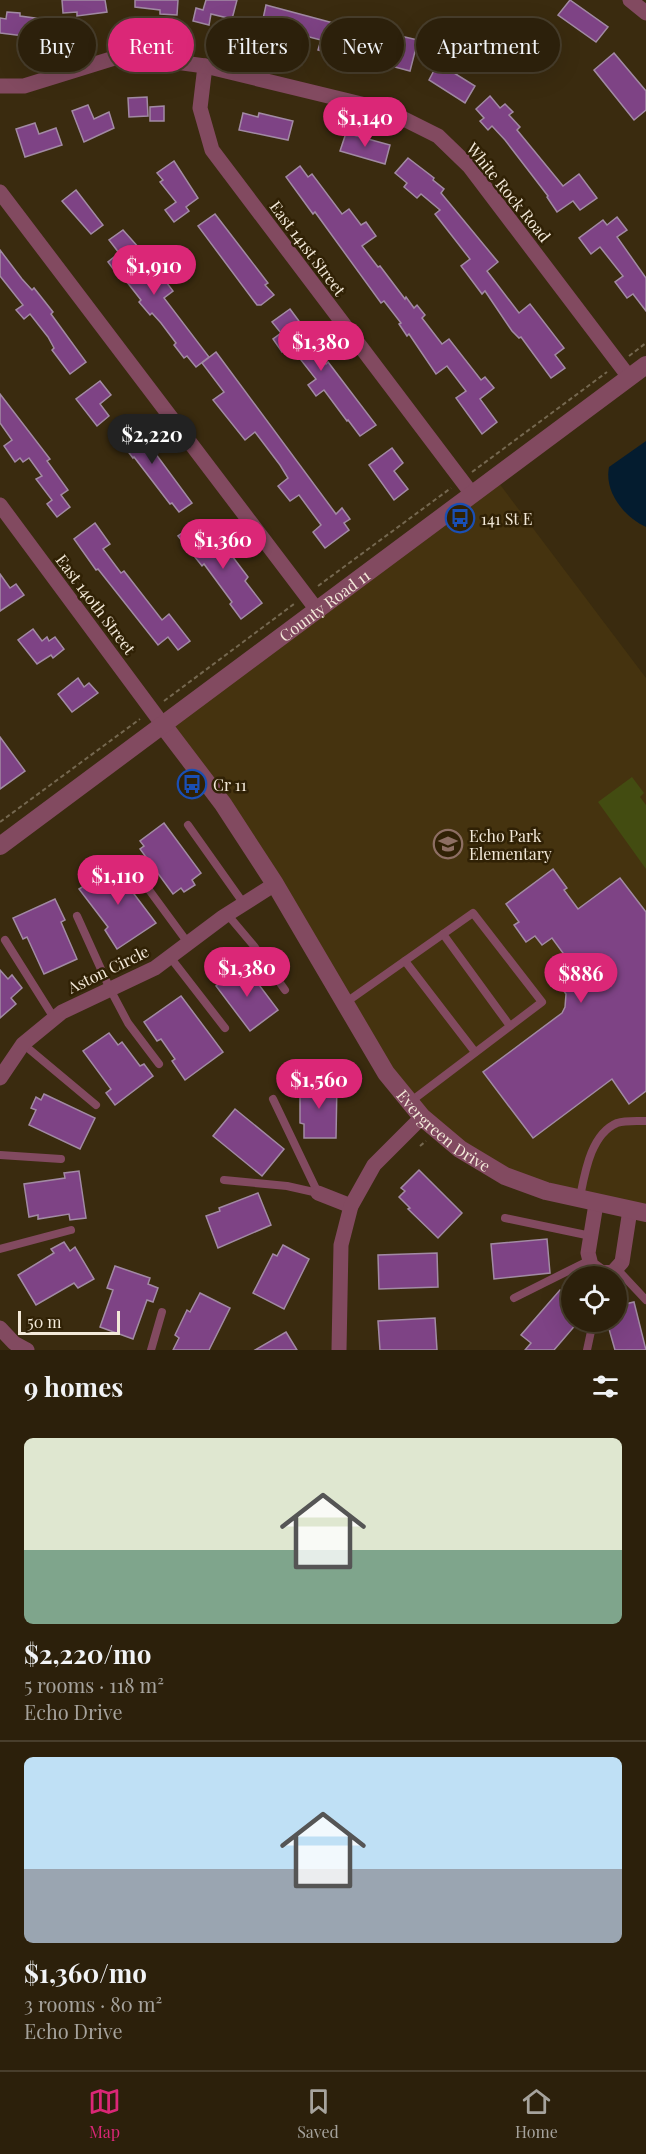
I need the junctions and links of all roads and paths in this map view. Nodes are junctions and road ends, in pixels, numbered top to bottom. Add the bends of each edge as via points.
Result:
1 (630, 0) edge
2 (646, 13) edge
3 (205, 66) junction
4 (0, 86) edge
5 (0, 192) edge
6 (646, 343) edge
7 (646, 365) edge
8 (624, 370) junction
9 (466, 487) junction
10 (0, 505) edge
11 (311, 603) junction
12 (157, 717) junction
13 (0, 822) edge
14 (188, 825) dead end
15 (0, 846) edge
16 (133, 868) dead end
17 (275, 885) junction
18 (244, 904) junction
19 (227, 914) junction
20 (77, 916) dead end
21 (443, 934) junction
22 (5, 940) dead end
23 (188, 943) junction
24 (170, 957) junction
25 (405, 961) junction
26 (110, 989) junction
27 (285, 990) dead end
28 (345, 1004) junction
29 (54, 1018) junction
30 (510, 1026) junction
31 (225, 1028) dead end
32 (22, 1044) junction
33 (475, 1052) junction
34 (159, 1064) dead end
35 (0, 1078) edge
36 (273, 1099) dead end
37 (410, 1102) junction
38 (96, 1105) dead end
39 (422, 1117) junction
40 (646, 1121) edge
41 (0, 1155) edge
42 (60, 1159) dead end
43 (224, 1180) dead end
44 (318, 1193) junction
45 (588, 1202) junction
46 (351, 1206) junction
47 (638, 1212) edge
48 (505, 1218) dead end
49 (71, 1230) dead end
50 (591, 1236) junction
51 (0, 1250) edge
52 (590, 1260) junction
53 (592, 1266) edge
54 (616, 1266) edge
55 (627, 1286) edge
56 (514, 1299) dead end
57 (646, 1299) edge
58 (162, 1312) dead end
59 (1, 1330) edge
60 (591, 1332) edge
61 (27, 1350) edge
62 (151, 1350) edge
63 (339, 1350) edge
64 (587, 1350) edge

1 - 2 street
3 - 4 street, White Rock Road via 124,55 24,86
3 - 8 street, White Rock Road via 386,110 438,136 469,166
3 - 9 street, East 141st Street via 200,108 212,150
5 - 11 street
6 - 8 path
7 - 8 street, County Road 11
8 - 9 street, County Road 11
8 - 9 path
9 - 11 street, County Road 11
9 - 11 path
10 - 12 street, East 140th Street
11 - 12 street, County Road 11
11 - 12 path
12 - 13 path
12 - 15 street, County Road 11
12 - 17 street, Evergreen Drive via 223,804
14 - 18 lane
16 - 23 lane
17 - 18 street, Aston Circle
17 - 28 street, Evergreen Drive
18 - 19 street, Aston Circle
19 - 23 street, Aston Circle
19 - 27 lane
20 - 26 lane
21 - 25 lane
21 - 30 lane
21 - 30 lane via 473,913 542,1002
22 - 29 lane
23 - 24 street, Aston Circle
24 - 26 street, Aston Circle
24 - 31 lane
25 - 28 lane
25 - 33 lane
26 - 29 street, Aston Circle
26 - 34 lane via 128,1023
28 - 37 street, Evergreen Drive via 386,1073
29 - 32 street, Aston Circle
30 - 33 lane
32 - 35 street, Aston Circle
32 - 38 lane
33 - 37 lane
36 - 44 lane
37 - 39 street, Evergreen Drive
39 - 45 street, Evergreen Drive via 460,1149 505,1176
39 - 46 street via 374,1165
40 - 45 lane via 624,1121 606,1130 598,1140 590,1158
41 - 42 lane
43 - 44 lane
44 - 46 street
45 - 47 street, Evergreen Drive
45 - 50 street
46 - 63 street via 341,1245
47 - 54 street, Evergreen Drive via 622,1262
48 - 50 lane
49 - 51 lane
50 - 52 street
52 - 53 street
52 - 56 lane
55 - 57 lane
58 - 62 lane
59 - 61 street
60 - 64 lane

